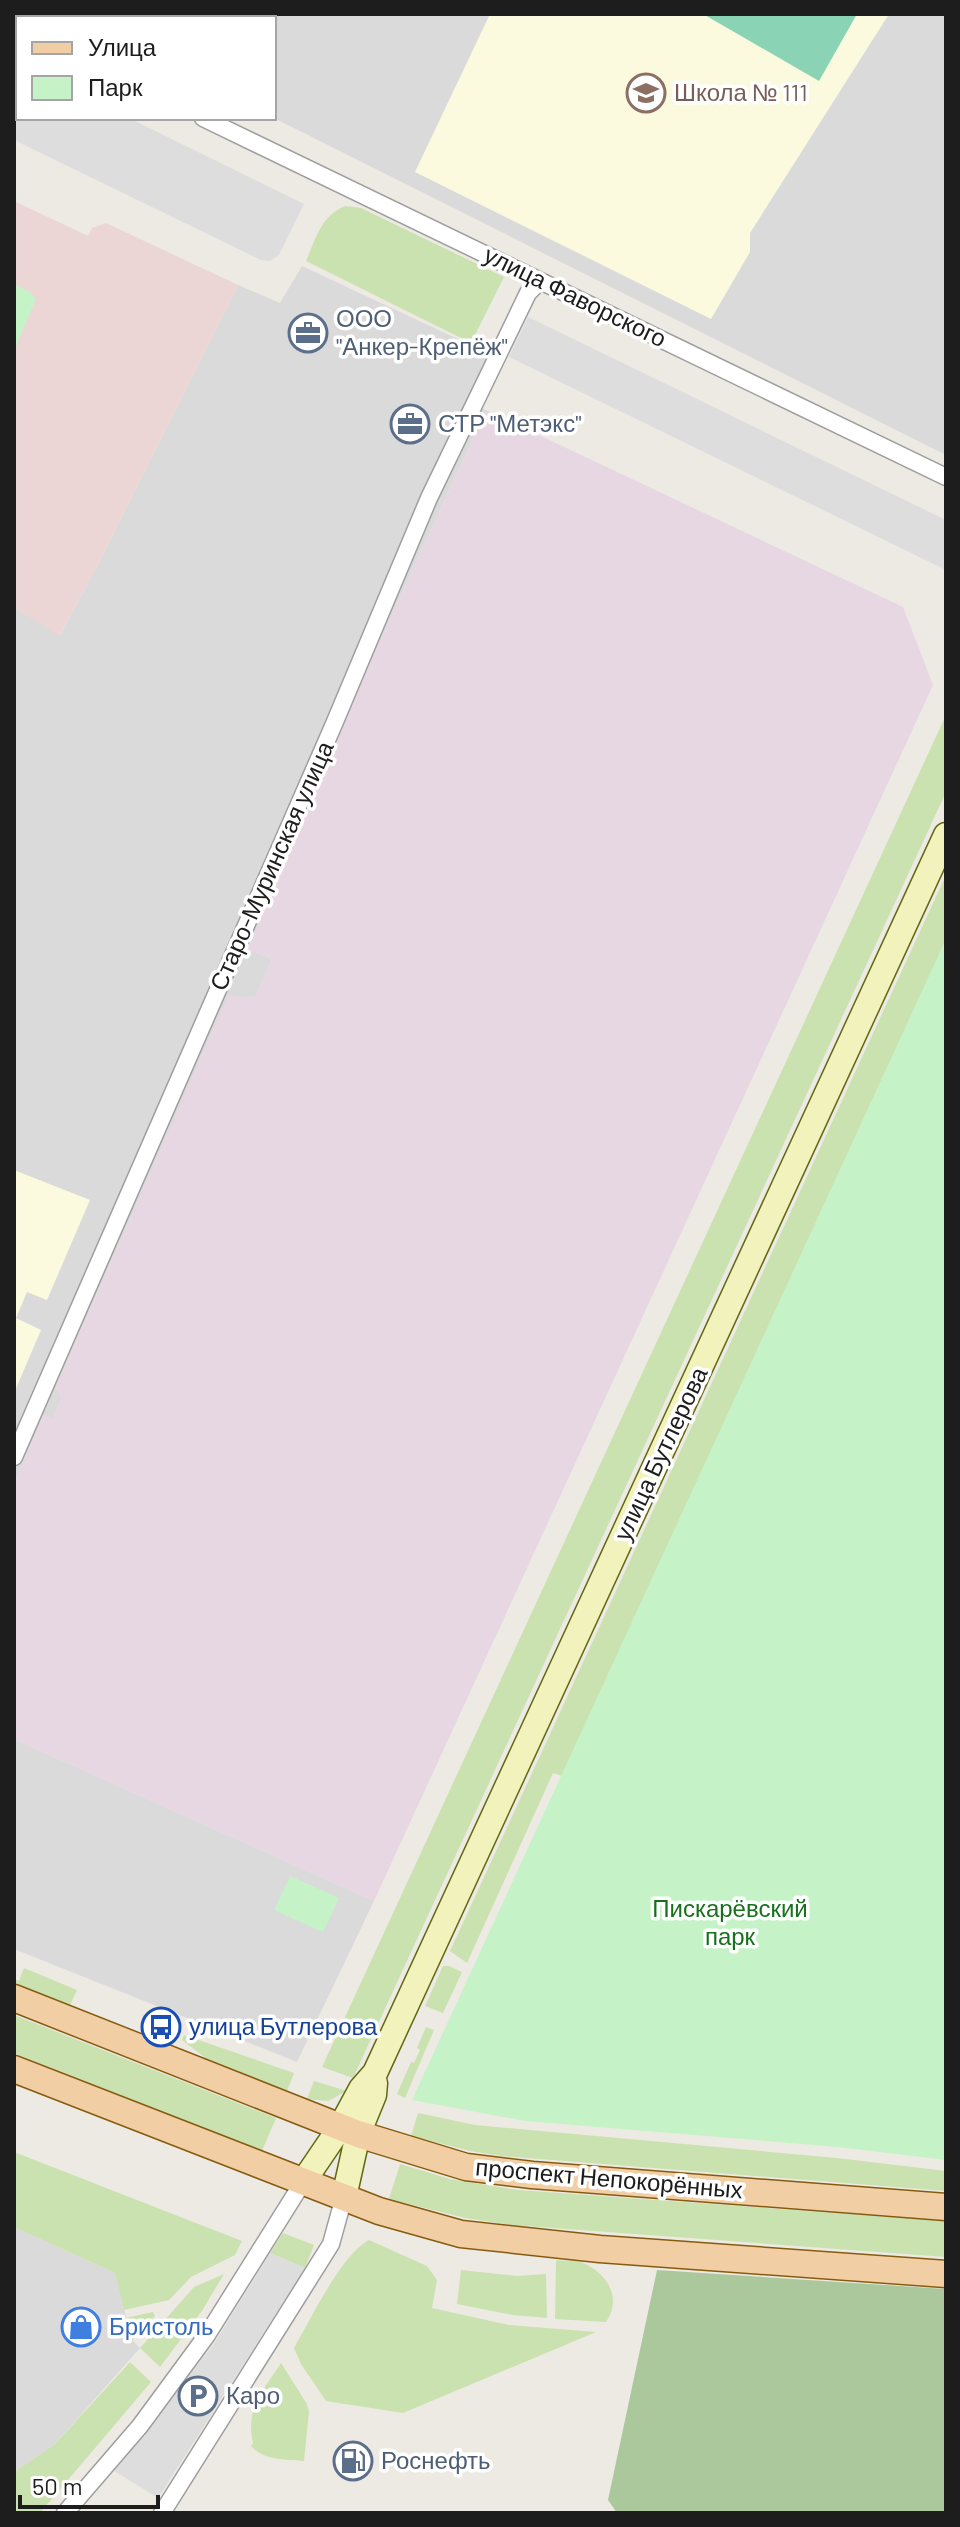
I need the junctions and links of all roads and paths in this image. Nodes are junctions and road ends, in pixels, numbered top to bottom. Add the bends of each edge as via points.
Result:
1 (207, 120) edge
2 (540, 281) junction
3 (946, 477) edge
4 (946, 835) edge
5 (14, 1457) edge
6 (14, 1998) edge
7 (14, 2069) edge
8 (350, 2130) junction
9 (303, 2182) junction
10 (344, 2197) junction
11 (946, 2207) edge
12 (946, 2274) edge
13 (65, 2513) edge
14 (162, 2513) edge

1 - 2 street, улица Фаворского
2 - 3 street, улица Фаворского
2 - 5 street, Старо-Муринская улица via 528,293 429,498
4 - 8 street, улица Бутлерова via 375,2073 374,2095
6 - 8 main road, проспект Непокорённых
7 - 9 main road
8 - 9 street, улица Бутлерова
8 - 10 street, улица Бутлерова
8 - 11 main road, проспект Непокорённых via 443,2161 500,2172
9 - 10 main road
9 - 13 street, улица Бутлерова via 207,2335 140,2426
10 - 12 main road via 425,2226 510,2241
10 - 14 street, улица Бутлерова via 331,2244

